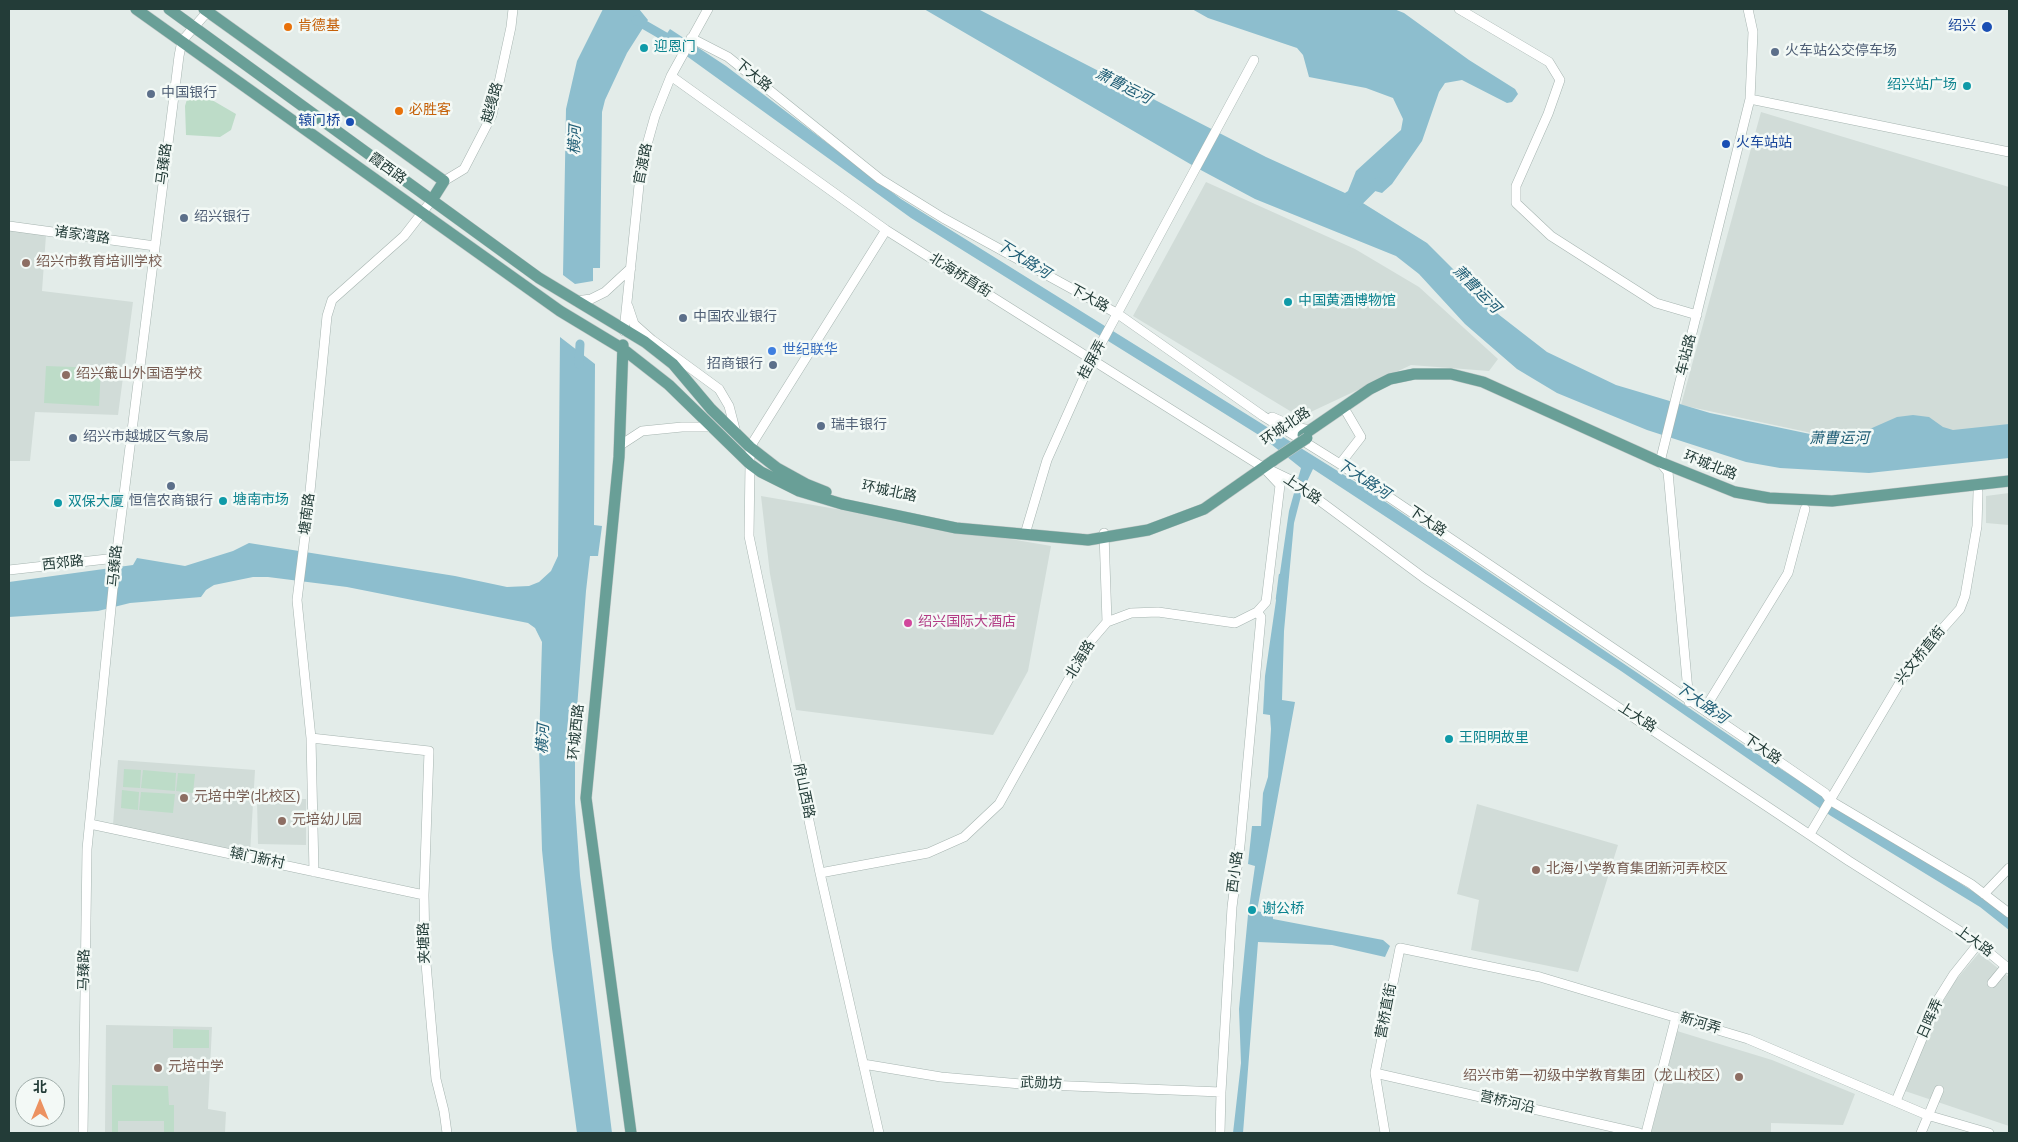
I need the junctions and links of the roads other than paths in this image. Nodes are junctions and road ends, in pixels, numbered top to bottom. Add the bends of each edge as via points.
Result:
1 (136, 9) edge
2 (169, 9) edge
3 (708, 9) edge
4 (1459, 9) edge
5 (1748, 9) edge
6 (206, 10) edge
7 (510, 10) edge
8 (193, 26) junction
9 (691, 38) junction
10 (182, 41) junction
11 (1254, 60) dead end
12 (671, 76) junction
13 (1750, 99) junction
14 (2009, 152) edge
15 (444, 181) junction
16 (432, 200) junction
17 (422, 213) junction
18 (9, 226) edge
19 (886, 230) junction
20 (155, 246) junction
21 (631, 268) junction
22 (576, 301) junction
23 (627, 301) junction
24 (1118, 314) junction
25 (1697, 315) junction
26 (624, 331) junction
27 (623, 349) junction
28 (1093, 359) junction
29 (1347, 412) junction
30 (1263, 416) junction
31 (712, 427) junction
32 (736, 434) junction
33 (1306, 434) junction
34 (619, 446) junction
35 (750, 447) junction
36 (1660, 462) junction
37 (750, 464) junction
38 (1340, 464) junction
39 (1260, 466) junction
40 (1668, 472) junction
41 (2009, 481) edge
42 (2009, 488) edge
43 (1978, 492) junction
44 (1805, 509) junction
45 (1026, 532) junction
46 (1104, 535) junction
47 (116, 562) junction
48 (9, 570) edge
49 (1257, 612) junction
50 (1107, 622) junction
51 (1690, 702) junction
52 (1704, 710) junction
53 (310, 738) junction
54 (1830, 802) junction
55 (90, 824) junction
56 (1810, 834) junction
57 (2009, 868) edge
58 (314, 872) junction
59 (820, 872) junction
60 (1984, 894) junction
61 (424, 895) junction
62 (2009, 913) edge
63 (1978, 944) junction
64 (1400, 948) joint
65 (2008, 967) edge
66 (1992, 983) dead end
67 (1676, 1017) junction
68 (863, 1064) junction
69 (1375, 1073) junction
70 (1939, 1090) dead end
71 (1221, 1092) junction
72 (1896, 1101) junction
73 (1928, 1115) junction
74 (82, 1133) edge
75 (447, 1133) edge
76 (631, 1133) edge
77 (879, 1133) edge
78 (1220, 1133) edge
79 (1385, 1133) edge
80 (1639, 1133) edge
81 (1646, 1133) edge
82 (1921, 1133) edge
83 (1989, 1133) edge

1 - 10 main road, 霞西路
2 - 8 main road, 霞西路
3 - 9 street, 官渡路
4 - 25 street via 1549,62 1560,80 1516,186 1516,202 1551,236 1656,303
5 - 13 street, 车站路 via 1753,32
6 - 8 street, 马臻路
6 - 15 main road
7 - 15 street, 越缦路 via 492,115 464,169
8 - 10 street, 马臻路
8 - 16 main road, 霞西路
9 - 12 street, 官渡路
9 - 24 street, 下大路 via 728,57 880,179 943,218
10 - 17 main road, 霞西路
10 - 20 street, 马臻路
11 - 24 street, 桂屏弄
12 - 19 street, 北海桥直街
12 - 21 street, 官渡路 via 654,116 641,166
13 - 14 street
13 - 25 street, 车站路
15 - 16 main road
16 - 17 street, 塘南路
16 - 22 main road, 霞西路
17 - 27 main road, 霞西路 via 560,311
17 - 53 street, 塘南路 via 404,236 332,300 327,316 297,600
18 - 20 street, 诸家湾路
19 - 28 street, 北海桥直街
19 - 35 street
20 - 47 street, 马臻路
21 - 22 street via 605,292 591,299
21 - 23 street, 官渡路
22 - 26 main road, 霞西路
23 - 26 street, 官渡路
23 - 32 street via 634,324 719,388 729,406
24 - 28 street, 桂屏弄
24 - 30 street, 下大路
25 - 36 street, 车站路
26 - 27 main road, 环城西路
26 - 32 main road, 环城北路 via 645,342 673,364
27 - 31 main road, 环城北路 via 669,385
27 - 34 main road, 环城西路
28 - 39 street, 北海桥直街
28 - 45 street, 桂屏弄 via 1047,460
29 - 33 main road, 环城北路
29 - 38 street via 1361,436
29 - 40 main road, 环城北路 via 1392,386 1415,379 1450,378 1482,386
30 - 33 street via 1271,416
30 - 38 street, 下大路
31 - 34 street via 642,432
31 - 37 main road, 环城北路
32 - 35 main road, 环城北路
33 - 36 main road, 环城北路 via 1370,389 1390,379 1414,374 1451,374 1483,382
33 - 39 main road, 环城北路, bridge
34 - 76 main road, 环城西路 via 586,798
35 - 37 street, 府山西路
35 - 45 main road, 环城北路 via 777,468 838,496
36 - 40 street
36 - 41 main road, 环城北路 via 1735,492 1805,501 1832,501
37 - 45 main road, 环城北路 via 799,491 842,504 956,528
37 - 59 street, 府山西路 via 749,536
38 - 51 street, 下大路
39 - 46 main road, 环城北路 via 1204,509 1148,530
39 - 49 street via 1280,485 1266,602
39 - 56 street, 上大路 via 1293,481 1424,578
40 - 44 main road, 环城北路 via 1733,498
40 - 51 street
42 - 43 main road, 环城北路
43 - 44 main road, 环城北路
43 - 54 street, 兴文桥直街 via 1977,526 1960,609 1911,664
44 - 52 street via 1788,573
45 - 46 main road, 环城北路 via 1088,540
46 - 50 street
47 - 48 street, 西郊路
47 - 55 street, 马臻路
49 - 50 street, 北海路 via 1235,623 1158,612 1130,613
49 - 71 street, 西小路 via 1261,618 1232,907
50 - 59 street, 北海路 via 1089,644 999,804 964,837 928,853
51 - 52 street, 下大路
52 - 54 street, 下大路 via 1825,793
53 - 58 street, 塘南路
53 - 61 street, 夹塘路 via 429,751
54 - 56 street, 兴文桥直街
54 - 60 street, 下大路
55 - 58 street, 辕门新村
55 - 74 street, 马臻路
56 - 63 street, 上大路
57 - 60 street
58 - 61 street, 辕门新村
59 - 68 street, 府山西路
60 - 62 street, 下大路
61 - 75 street, 夹塘路 via 425,952 436,1078
63 - 65 street, 上大路
63 - 72 street, 日晖弄 via 1939,998
64 - 67 street, 新河弄 via 1540,977
64 - 69 street, 营桥直街
65 - 66 street
67 - 72 street, 新河弄 via 1748,1039
67 - 81 street
68 - 71 street, 武勋坊 via 941,1077 1021,1084
68 - 77 street, 府山西路
69 - 79 street
69 - 80 street, 营桥河沿
70 - 73 street
71 - 78 street, 西小路
72 - 73 street, 新河弄
73 - 82 street
73 - 83 street, 新河弄

